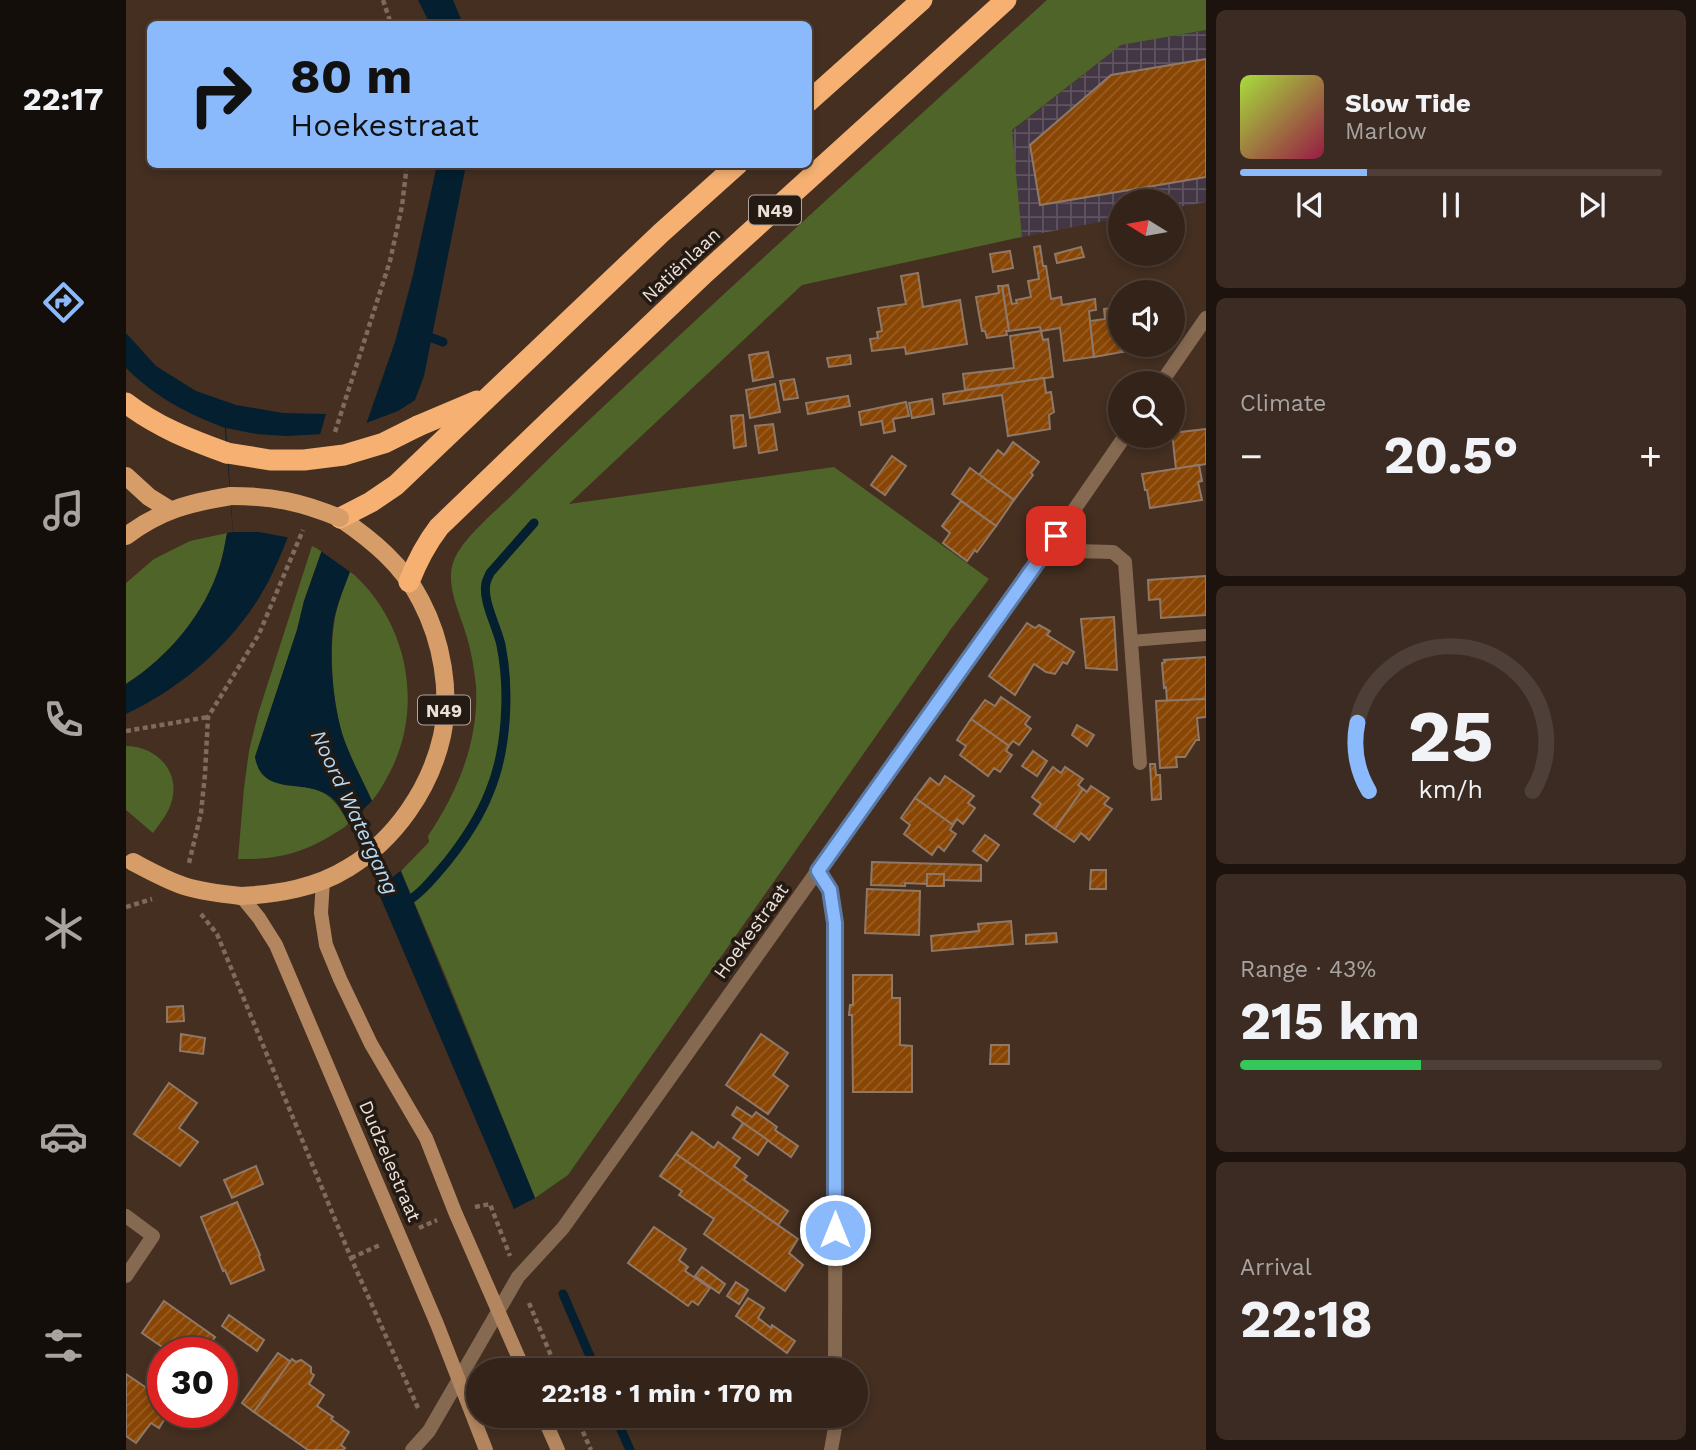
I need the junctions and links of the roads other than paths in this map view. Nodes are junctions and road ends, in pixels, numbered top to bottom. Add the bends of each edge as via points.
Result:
1 (922, 0) edge
2 (1006, 0) edge
3 (812, 98) edge
4 (734, 168) edge
5 (1206, 318) edge
6 (1169, 371) edge
7 (492, 394) junction
8 (126, 403) edge
9 (1117, 448) edge
10 (126, 477) edge
11 (170, 510) junction
12 (340, 518) junction
13 (126, 536) edge
14 (1056, 536) junction
15 (409, 582) junction
16 (1206, 635) edge
17 (1131, 641) junction
18 (1140, 763) dead end
19 (130, 859) edge
20 (818, 871) junction
21 (323, 880) junction
22 (241, 896) junction
23 (126, 1216) edge
24 (126, 1276) edge
25 (498, 1311) junction
26 (519, 1358) edge
27 (835, 1358) edge
28 (459, 1380) junction
29 (548, 1428) edge
30 (835, 1428) edge
31 (412, 1450) edge
32 (486, 1450) edge
33 (558, 1450) edge
34 (831, 1450) edge

1 - 3 highway
2 - 15 highway, Natiënlaan / N49 via 705,273 439,527
4 - 7 highway, Natiënlaan
5 - 6 street
7 - 8 highway, bridge via 384,443 304,460 227,453 146,419
7 - 12 highway, Natiënlaan via 396,485
9 - 14 street, Hoekestraat
10 - 11 main road
11 - 12 main road, N49, bridge via 231,496 258,496 288,500
11 - 13 main road, N49
12 - 15 main road, N49 via 388,555
14 - 17 street via 1075,551 1113,552 1125,562
14 - 20 street, Hoekestraat
15 - 21 main road, N49 via 421,600 440,651 445,707 442,736 426,779 392,832 370,853
16 - 17 lane
17 - 18 street
19 - 22 main road, N49, bridge via 184,886
20 - 25 street, Hoekestraat via 563,1228 518,1277
20 - 27 street via 830,890 835,923
21 - 22 main road, N49 via 268,895
21 - 25 main road, Dudzelestraat via 321,913 326,944 340,979 371,1044 426,1138
22 - 28 main road, Dudzelestraat via 276,945
23 - 24 street via 153,1236
25 - 26 main road, Dudzelestraat
25 - 28 street, Hoekestraat
28 - 31 street, Hoekestraat via 429,1431
28 - 32 main road, Dudzelestraat
29 - 33 main road
30 - 34 street

